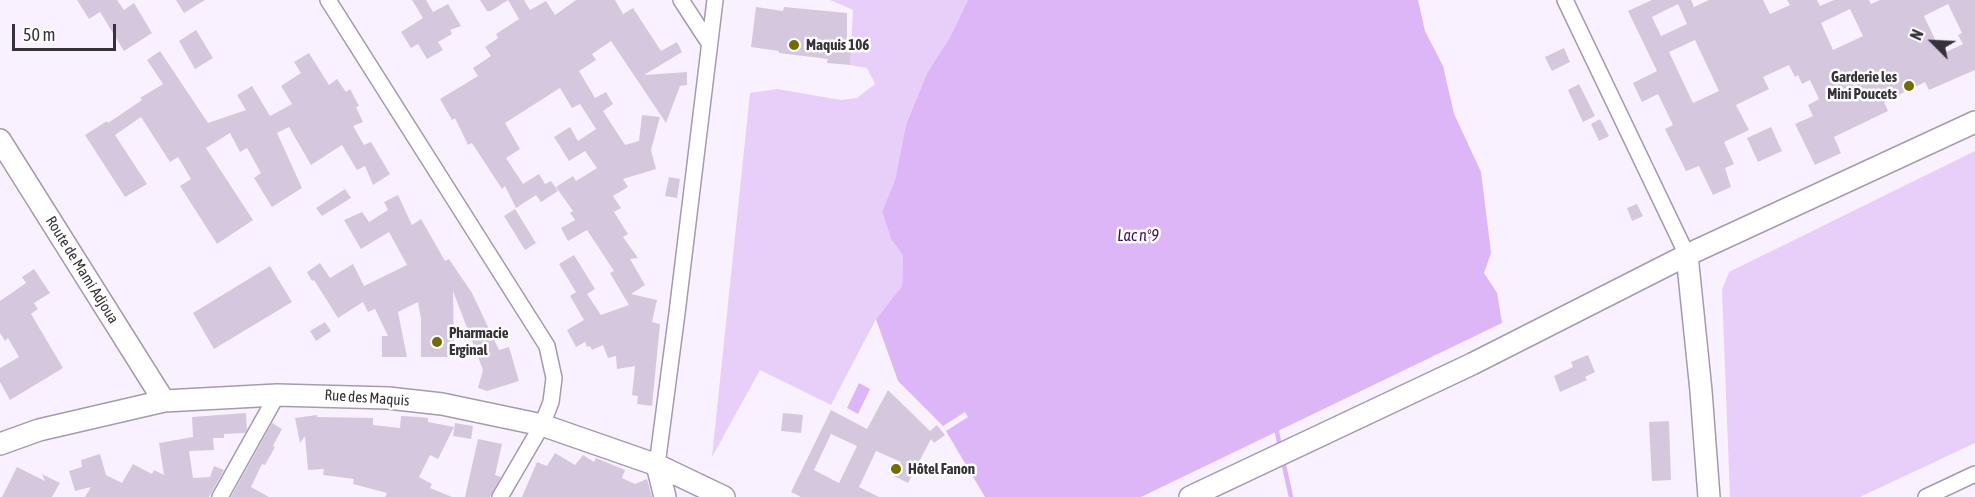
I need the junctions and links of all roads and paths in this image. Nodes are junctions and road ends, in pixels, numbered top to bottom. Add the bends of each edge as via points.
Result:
1 (328, 0) edge
2 (681, 0) edge
3 (715, 0) edge
4 (1566, 0) edge
5 (709, 43) junction
6 (1975, 122) edge
7 (0, 140) edge
8 (1687, 255) junction
9 (277, 394) junction
10 (164, 401) junction
11 (542, 425) junction
12 (0, 444) edge
13 (657, 465) junction
14 (1975, 474) edge
15 (220, 497) edge
16 (500, 497) edge
17 (665, 497) edge
18 (724, 497) edge
19 (1190, 497) edge
20 (1709, 497) edge
21 (1926, 497) edge

1 - 11 street via 547,346 554,378
2 - 5 street
3 - 5 street
4 - 8 street
5 - 13 street
6 - 8 street
7 - 10 street, Route de Mami Adjoua
8 - 19 street via 1472,364
8 - 20 street
9 - 10 street, Rue des Maquis
9 - 11 street, Rue des Maquis via 431,403
9 - 15 street
10 - 12 street, Rue des Maquis via 39,430
11 - 13 street, Rue des Maquis
11 - 16 street
13 - 17 street
13 - 18 street, Rue des Maquis
14 - 21 street

